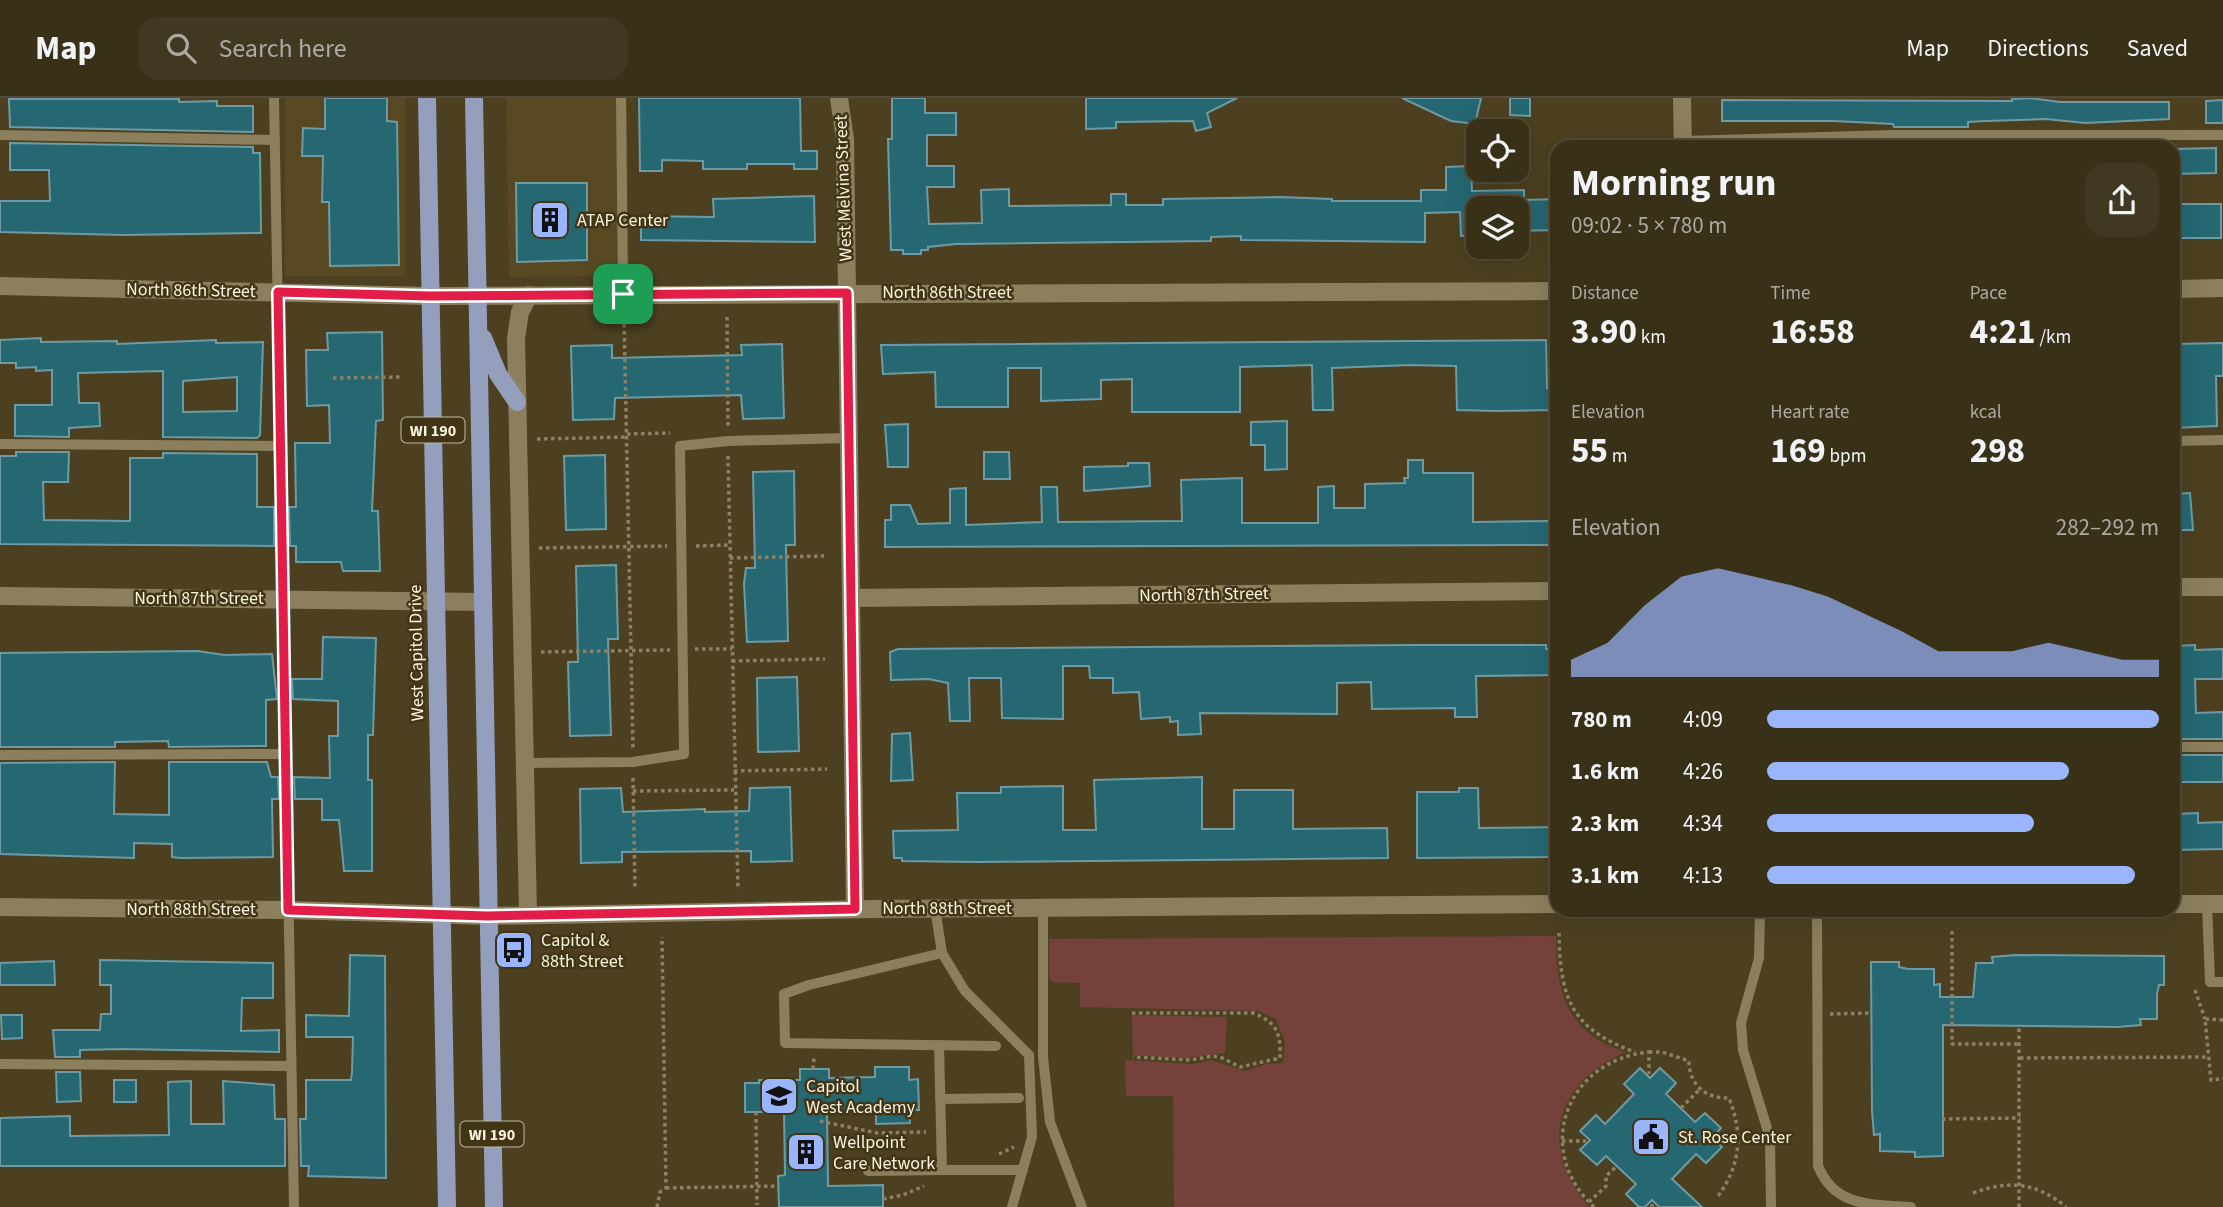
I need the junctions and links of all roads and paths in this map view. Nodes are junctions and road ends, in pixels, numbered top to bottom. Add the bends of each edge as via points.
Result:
1 (274, 98) edge
2 (427, 98) edge
3 (474, 98) edge
4 (621, 98) edge
5 (839, 98) edge
6 (1682, 98) edge
7 (0, 135) edge
8 (2223, 135) edge
9 (275, 140) junction
10 (1683, 140) edge
11 (1776, 140) edge
12 (0, 286) edge
13 (2223, 288) edge
14 (2180, 289) edge
15 (1550, 291) edge
16 (278, 292) junction
17 (847, 293) junction
18 (623, 294) junction
19 (529, 295) junction
20 (430, 296) junction
21 (478, 296) junction
22 (624, 317) dead end
23 (727, 317) dead end
24 (478, 325) junction
25 (403, 377) dead end
26 (333, 378) dead end
27 (517, 402) junction
28 (627, 437) junction
29 (848, 438) junction
30 (535, 439) dead end
31 (2180, 440) edge
32 (2223, 440) edge
33 (728, 441) junction
34 (0, 444) edge
35 (281, 446) junction
36 (729, 545) junction
37 (681, 546) junction
38 (629, 547) junction
39 (537, 548) dead end
40 (824, 556) dead end
41 (730, 558) junction
42 (2180, 587) edge
43 (2223, 587) edge
44 (1550, 591) edge
45 (0, 596) edge
46 (282, 598) junction
47 (850, 598) junction
48 (436, 601) junction
49 (483, 602) junction
50 (683, 649) junction
51 (732, 649) junction
52 (631, 650) junction
53 (539, 652) dead end
54 (825, 659) dead end
55 (732, 661) junction
56 (2180, 747) edge
57 (2223, 747) edge
58 (286, 754) junction
59 (0, 755) edge
60 (633, 762) junction
61 (526, 763) junction
62 (827, 769) dead end
63 (734, 771) junction
64 (734, 790) junction
65 (634, 791) junction
66 (635, 890) dead end
67 (738, 890) dead end
68 (1550, 904) edge
69 (2180, 904) edge
70 (2215, 904) edge
71 (0, 907) edge
72 (1043, 907) junction
73 (935, 908) junction
74 (855, 909) junction
75 (288, 910) junction
76 (441, 914) junction
77 (528, 915) junction
78 (488, 916) junction
79 (1760, 917) edge
80 (1817, 917) edge
81 (1952, 931) dead end
82 (1559, 933) dead end
83 (662, 937) dead end
84 (942, 953) junction
85 (2223, 982) edge
86 (2195, 990) dead end
87 (1132, 1013) dead end
88 (1872, 1013) dead end
89 (1817, 1014) junction
90 (2205, 1019) junction
91 (2223, 1020) edge
92 (2019, 1025) dead end
93 (2020, 1044) junction
94 (939, 1045) junction
95 (996, 1046) dead end
96 (1649, 1052) junction
97 (1637, 1053) junction
98 (1133, 1057) dead end
99 (2208, 1057) junction
100 (826, 1058) dead end
101 (2020, 1058) junction
102 (0, 1064) edge
103 (291, 1066) junction
104 (813, 1069) dead end
105 (1649, 1074) dead end
106 (2223, 1079) edge
107 (1699, 1089) junction
108 (1019, 1098) dead end
109 (940, 1099) junction
110 (1681, 1108) dead end
111 (756, 1112) dead end
112 (2020, 1118) junction
113 (1942, 1119) dead end
114 (820, 1121) dead end
115 (932, 1132) dead end
116 (1716, 1138) dead end
117 (1739, 1138) junction
118 (1562, 1141) junction
119 (1586, 1141) dead end
120 (1617, 1166) dead end
121 (942, 1170) junction
122 (1023, 1170) junction
123 (868, 1171) dead end
124 (2021, 1184) junction
125 (757, 1186) junction
126 (778, 1186) dead end
127 (666, 1188) junction
128 (1973, 1194) dead end
129 (1718, 1196) dead end
130 (1588, 1202) junction
131 (757, 1205) dead end
132 (294, 1207) edge
133 (447, 1207) edge
134 (494, 1207) edge
135 (657, 1207) edge
136 (1012, 1207) edge
137 (1082, 1207) edge
138 (1594, 1207) edge
139 (1771, 1207) edge
140 (1911, 1207) edge
141 (2019, 1207) edge
142 (2066, 1207) edge

1 - 9 lane
2 - 20 main road, West Capitol Drive / WI 190
3 - 21 main road, WI 190
4 - 18 lane
5 - 17 street, West Melvina Street via 845,139
6 - 10 street
7 - 9 lane
8 - 11 lane via 1892,135
9 - 16 lane
12 - 16 street, North 86th Street
13 - 14 street
15 - 17 street, North 86th Street
16 - 20 street, North 86th Street
16 - 35 lane
17 - 18 street, North 86th Street
17 - 29 street, West Melvina Street
18 - 19 street, North 86th Street
19 - 21 street, North 86th Street
19 - 27 street via 517,329
20 - 21 street, North 86th Street
20 - 48 main road, West Capitol Drive / WI 190
21 - 24 main road, WI 190
22 - 28 path
23 - 33 path
24 - 27 main road via 498,374
24 - 49 main road, WI 190
25 - 26 path
27 - 61 street
28 - 30 path
28 - 38 path
29 - 33 lane
29 - 47 street, West Melvina Street
31 - 32 lane
33 - 36 path
33 - 37 lane via 680,446
34 - 35 lane
35 - 46 lane
36 - 37 path
36 - 41 path
37 - 38 path
37 - 50 lane
38 - 39 path
38 - 52 path
40 - 41 path
41 - 51 path
42 - 43 street
44 - 47 street, North 87th Street
45 - 46 street, North 87th Street
46 - 48 street, North 87th Street
46 - 58 lane
47 - 74 street, West Melvina Street
48 - 49 street, North 87th Street
48 - 76 main road, West Capitol Drive / WI 190
49 - 78 main road, WI 190
50 - 51 path
50 - 52 path
50 - 60 lane via 684,754
51 - 55 path
52 - 53 path
52 - 60 path
54 - 55 path
55 - 63 path
56 - 57 lane
58 - 59 lane
58 - 75 lane
60 - 61 lane
60 - 65 path
61 - 77 street
62 - 63 path
63 - 64 path
64 - 65 path
64 - 67 path
65 - 66 path
68 - 72 street, North 88th Street
69 - 70 street
70 - 85 lane via 2210,982
71 - 75 street, North 88th Street
72 - 73 street, North 88th Street
72 - 137 lane via 1047,1102
73 - 74 street, North 88th Street
73 - 84 lane
74 - 77 street, North 88th Street
75 - 76 street, North 88th Street
75 - 103 lane
76 - 78 street, North 88th Street
76 - 133 main road, West Capitol Drive / WI 190
77 - 78 street, North 88th Street
78 - 134 main road, WI 190
79 - 139 lane via 1759,958 1741,1023 1743,1050 1770,1138
80 - 89 lane
81 - 93 path via 1952,1044
82 - 97 path via 1563,989 1578,1018 1611,1044
83 - 127 path
84 - 94 lane via 784,994 785,1044
84 - 122 lane via 965,991 1029,1055 1032,1137
86 - 90 path
87 - 98 path via 1253,1013 1268,1018 1281,1041 1280,1058 1247,1067 1213,1056 1191,1060
88 - 89 path
89 - 140 lane via 1818,1166 1824,1184 1853,1205
90 - 91 path
90 - 99 path
92 - 93 path
93 - 101 path
94 - 95 lane
94 - 109 lane
96 - 97 path
96 - 105 path
96 - 107 path via 1689,1060
97 - 118 path via 1608,1062 1580,1087 1567,1113
99 - 101 path
99 - 106 path via 2211,1080
100 - 104 path via 813,1058
101 - 112 path
102 - 103 lane
103 - 132 lane
107 - 110 path
107 - 117 path via 1729,1098
108 - 109 lane
109 - 121 lane
111 - 125 path
112 - 113 path
112 - 124 path
114 - 115 path via 877,1133
116 - 117 path
117 - 129 path via 1733,1171
118 - 119 path
118 - 130 path via 1572,1179
120 - 130 path via 1606,1176 1606,1186
121 - 122 lane
121 - 123 lane
122 - 136 lane
124 - 128 path via 1996,1185
124 - 141 path
124 - 142 path via 2045,1191
125 - 126 path
125 - 127 path
125 - 131 path
127 - 135 path via 660,1192
130 - 138 path

